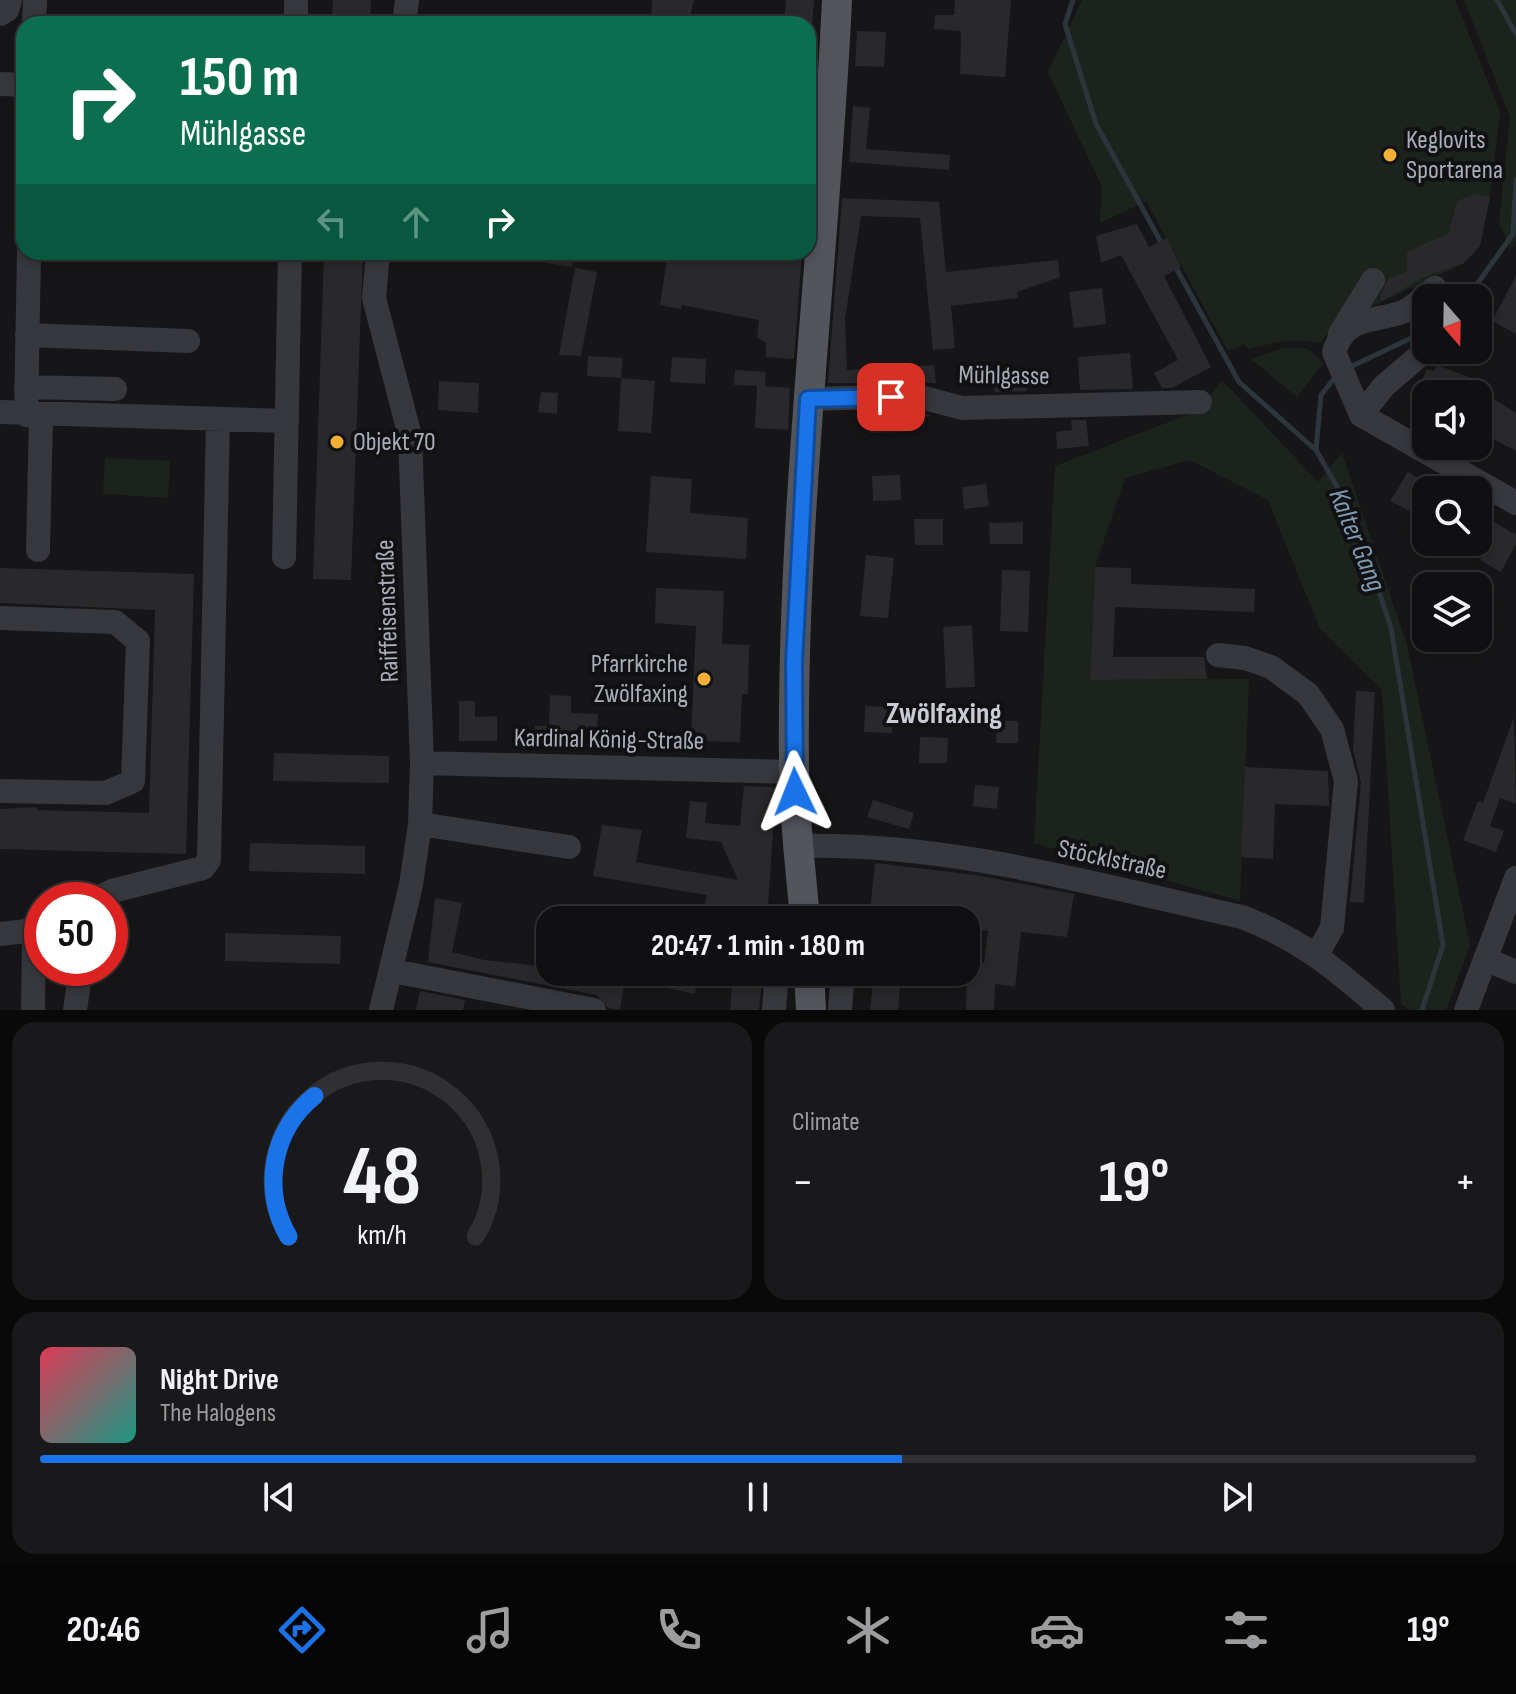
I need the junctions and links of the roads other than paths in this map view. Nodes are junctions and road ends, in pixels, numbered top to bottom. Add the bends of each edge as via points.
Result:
1 (10, 0) edge
2 (837, 0) edge
3 (0, 14) edge
4 (29, 260) edge
5 (290, 260) edge
6 (377, 260) edge
7 (1373, 280) dead end
8 (1412, 305) edge
9 (1340, 334) junction
10 (27, 335) junction
11 (188, 341) dead end
12 (1412, 362) edge
13 (26, 387) junction
14 (115, 389) dead end
15 (808, 399) junction
16 (1200, 402) dead end
17 (0, 412) edge
18 (33, 415) junction
19 (1361, 415) junction
20 (218, 419) junction
21 (287, 421) junction
22 (1516, 503) edge
23 (38, 550) dead end
24 (284, 557) dead end
25 (0, 618) edge
26 (1218, 655) dead end
27 (422, 763) junction
28 (794, 772) junction
29 (0, 791) edge
30 (420, 824) junction
31 (799, 846) junction
32 (569, 847) dead end
33 (1516, 878) edge
34 (128, 887) edge
35 (803, 906) edge
36 (24, 928) edge
37 (0, 934) edge
38 (1317, 954) junction
39 (1485, 959) junction
40 (393, 971) junction
41 (1516, 972) edge
42 (33, 986) edge
43 (78, 986) edge
44 (776, 986) edge
45 (810, 986) edge
46 (842, 986) edge
47 (33, 1010) edge
48 (75, 1010) edge
49 (381, 1010) edge
50 (594, 1010) edge
51 (774, 1010) edge
52 (811, 1010) edge
53 (840, 1010) edge
54 (1383, 1010) edge
55 (1466, 1010) edge

1 - 3 street
2 - 15 main road via 829,172
4 - 10 street
5 - 21 street
6 - 27 street, Raiffeisenstraße via 374,298 410,436
7 - 9 street
8 - 9 street via 1358,322
9 - 19 street via 1334,352
10 - 11 street
10 - 13 street
12 - 19 street
13 - 14 street
13 - 18 street
15 - 16 street, Mühlgasse via 917,396 962,408
15 - 28 main road via 794,663
17 - 18 street
18 - 20 street
18 - 23 street
19 - 22 street
20 - 21 street
20 - 34 street via 209,860 203,868
21 - 24 street
25 - 29 street via 115,622 138,641 133,781 106,793
26 - 38 street via 1271,667 1308,694 1332,729 1346,781 1332,928
27 - 28 street, Kardinal König-Straße
27 - 30 street, Raiffeisenstraße
28 - 31 main road
30 - 32 street
30 - 40 street, Raiffeisenstraße
31 - 35 main road
31 - 38 street, Stöcklstraße via 903,850 1044,874 1242,917 1282,932
33 - 39 street
36 - 37 street
38 - 54 street, Stöcklstraße
39 - 41 street
39 - 55 street
40 - 49 street, Raiffeisenstraße
40 - 50 street
42 - 47 street
43 - 48 street
44 - 51 street
45 - 52 main road
46 - 53 street

